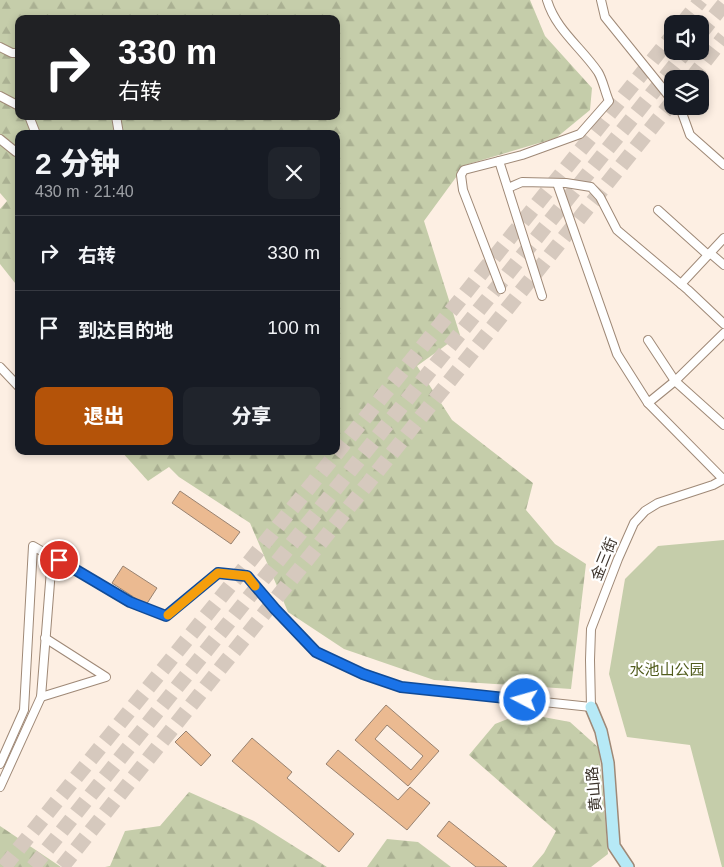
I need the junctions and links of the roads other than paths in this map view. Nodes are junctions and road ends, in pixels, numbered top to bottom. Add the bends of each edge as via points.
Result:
1 (547, 0) edge
2 (600, 0) edge
3 (0, 48) edge
4 (15, 53) edge
5 (664, 90) edge
6 (0, 96) edge
7 (15, 104) edge
8 (683, 115) edge
9 (0, 139) edge
10 (15, 151) edge
11 (499, 161) junction
12 (724, 165) edge
13 (556, 183) junction
14 (508, 188) junction
15 (658, 210) dead end
16 (724, 238) edge
17 (709, 254) junction
18 (724, 265) edge
19 (681, 284) junction
20 (501, 289) dead end
21 (542, 296) dead end
22 (724, 324) edge
23 (724, 333) edge
24 (648, 340) dead end
25 (0, 367) edge
26 (675, 381) junction
27 (15, 383) edge
28 (648, 403) junction
29 (724, 424) edge
30 (724, 479) edge
31 (52, 557) junction
32 (45, 638) junction
33 (41, 697) junction
34 (591, 707) junction
35 (0, 764) edge
36 (0, 787) edge
37 (628, 867) edge

1 - 11 street via 561,28 599,73 609,101 580,134
2 - 5 street via 604,17
3 - 4 street
6 - 7 street
8 - 12 street via 690,135
9 - 10 street
11 - 14 street
11 - 20 street via 464,170 461,175 463,190
13 - 14 street via 522,182
13 - 19 street via 591,187 600,197 617,230
13 - 28 street via 617,354
14 - 21 street
15 - 17 street
16 - 17 street
17 - 18 street
17 - 19 street
19 - 22 street
23 - 26 street
24 - 26 street
25 - 27 street
26 - 28 street
26 - 29 street
28 - 30 street
30 - 34 street, 金三街 via 658,503 634,523 591,629
31 - 32 street
31 - 34 street via 130,602 166,616 218,573 247,576 316,652 363,674 401,687
31 - 35 street via 33,546 24,710
32 - 33 street
32 - 33 street via 106,677
33 - 36 street
34 - 37 street, 黄山路 via 601,731 608,763 614,846

